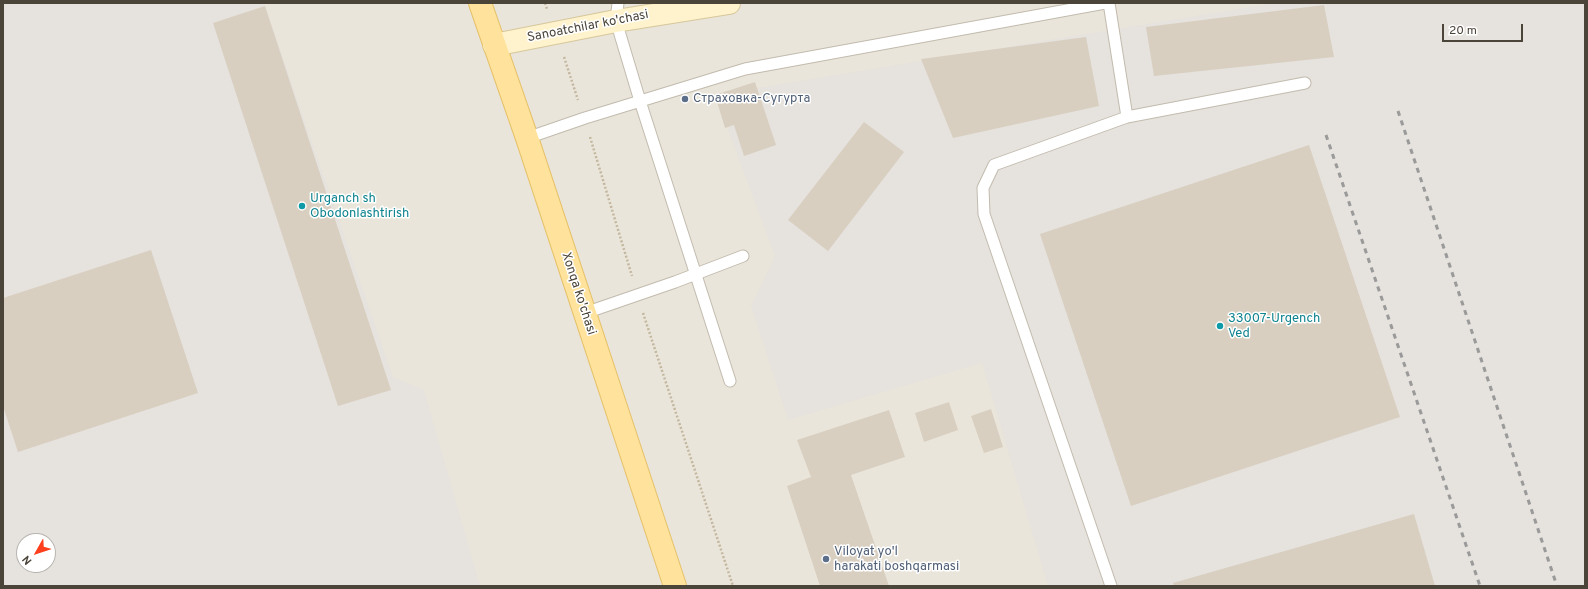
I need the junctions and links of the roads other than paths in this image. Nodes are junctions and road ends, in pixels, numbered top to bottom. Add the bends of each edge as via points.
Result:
1 (480, 3) edge
2 (729, 3) edge
3 (1105, 3) edge
4 (1109, 3) edge
5 (617, 12) edge
6 (494, 45) junction
7 (1305, 83) dead end
8 (640, 101) junction
9 (1127, 117) junction
10 (527, 138) junction
11 (743, 256) dead end
12 (695, 274) junction
13 (585, 313) junction
14 (730, 381) dead end
15 (675, 586) edge
16 (1111, 586) edge

1 - 6 main road, Xonqa ko'chasi
2 - 5 main road, Sanoatchilar ko'chasi
3 - 8 lane via 745,69
4 - 9 lane
5 - 6 main road, Sanoatchilar ko'chasi
5 - 8 lane
6 - 10 main road, Xonqa ko'chasi
7 - 9 lane
8 - 10 lane
8 - 12 lane
9 - 16 lane via 994,165 983,188 984,214
10 - 13 main road, Xonqa ko'chasi
11 - 12 lane
12 - 13 lane
12 - 14 lane
13 - 15 main road, Xonqa ko'chasi

